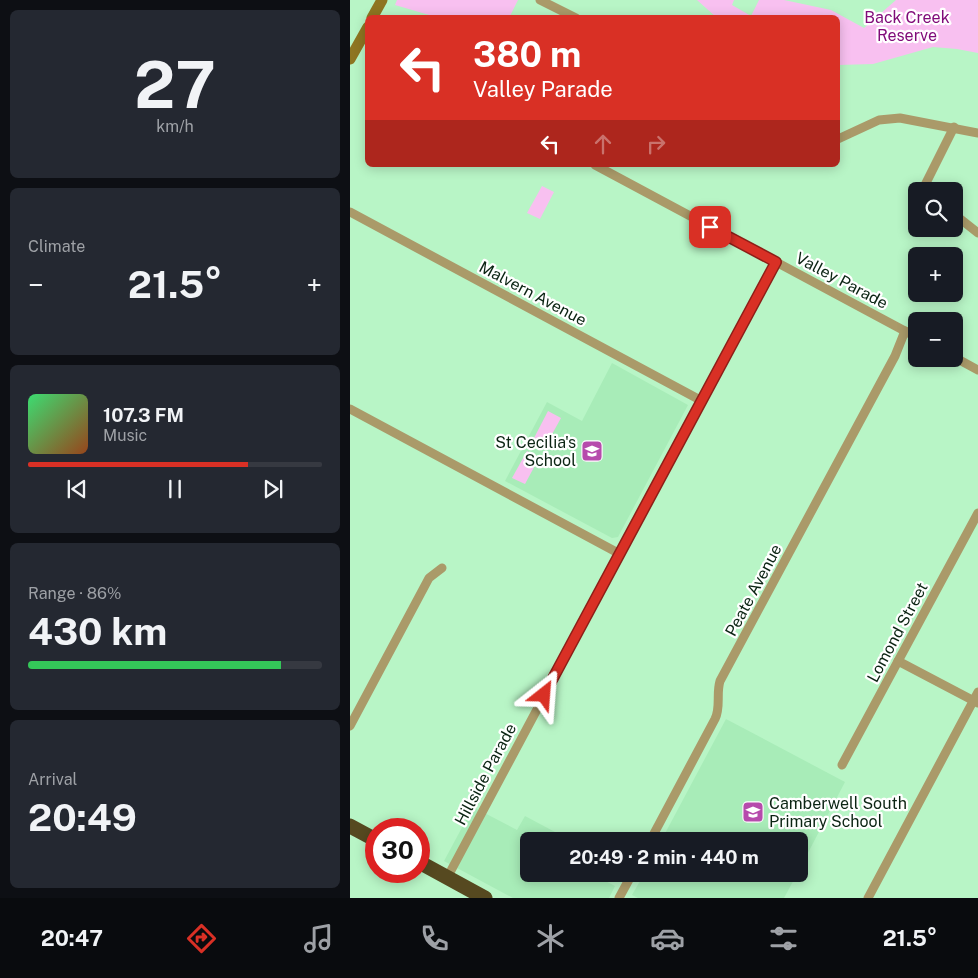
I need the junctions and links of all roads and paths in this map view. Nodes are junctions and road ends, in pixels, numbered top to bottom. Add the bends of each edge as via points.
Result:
1 (382, 0) edge
2 (540, 0) edge
3 (374, 15) edge
4 (570, 15) edge
5 (365, 39) edge
6 (350, 60) edge
7 (954, 127) junction
8 (978, 133) edge
9 (840, 138) edge
10 (599, 167) edge
11 (926, 182) edge
12 (350, 212) edge
13 (963, 221) edge
14 (978, 232) edge
15 (776, 262) junction
16 (908, 332) edge
17 (908, 338) edge
18 (963, 362) edge
19 (978, 370) edge
20 (702, 401) junction
21 (350, 411) edge
22 (978, 513) edge
23 (620, 554) junction
24 (442, 568) dead end
25 (898, 661) junction
26 (977, 698) edge
27 (350, 726) edge
28 (842, 765) dead end
29 (350, 826) edge
30 (655, 832) edge
31 (365, 834) edge
32 (430, 868) edge
33 (447, 878) junction
34 (628, 882) edge
35 (485, 898) edge
36 (619, 898) edge
37 (868, 898) edge

1 - 3 main road
2 - 4 street
5 - 6 main road
7 - 8 street
7 - 9 street via 909,118 889,118
7 - 11 street
10 - 15 street, Valley Parade
12 - 20 street, Malvern Avenue
13 - 14 street
15 - 16 street, Valley Parade
15 - 20 street, Hillside Parade
17 - 30 street, Peate Avenue via 895,356 720,681 719,710
18 - 19 street
20 - 23 street, Hillside Parade
21 - 23 street
22 - 25 street, Lomond Street
23 - 33 street, Hillside Parade
24 - 27 street via 429,578
25 - 26 street
25 - 28 street, Lomond Street
26 - 37 street
29 - 31 highway
32 - 33 highway
33 - 35 highway
34 - 36 street

